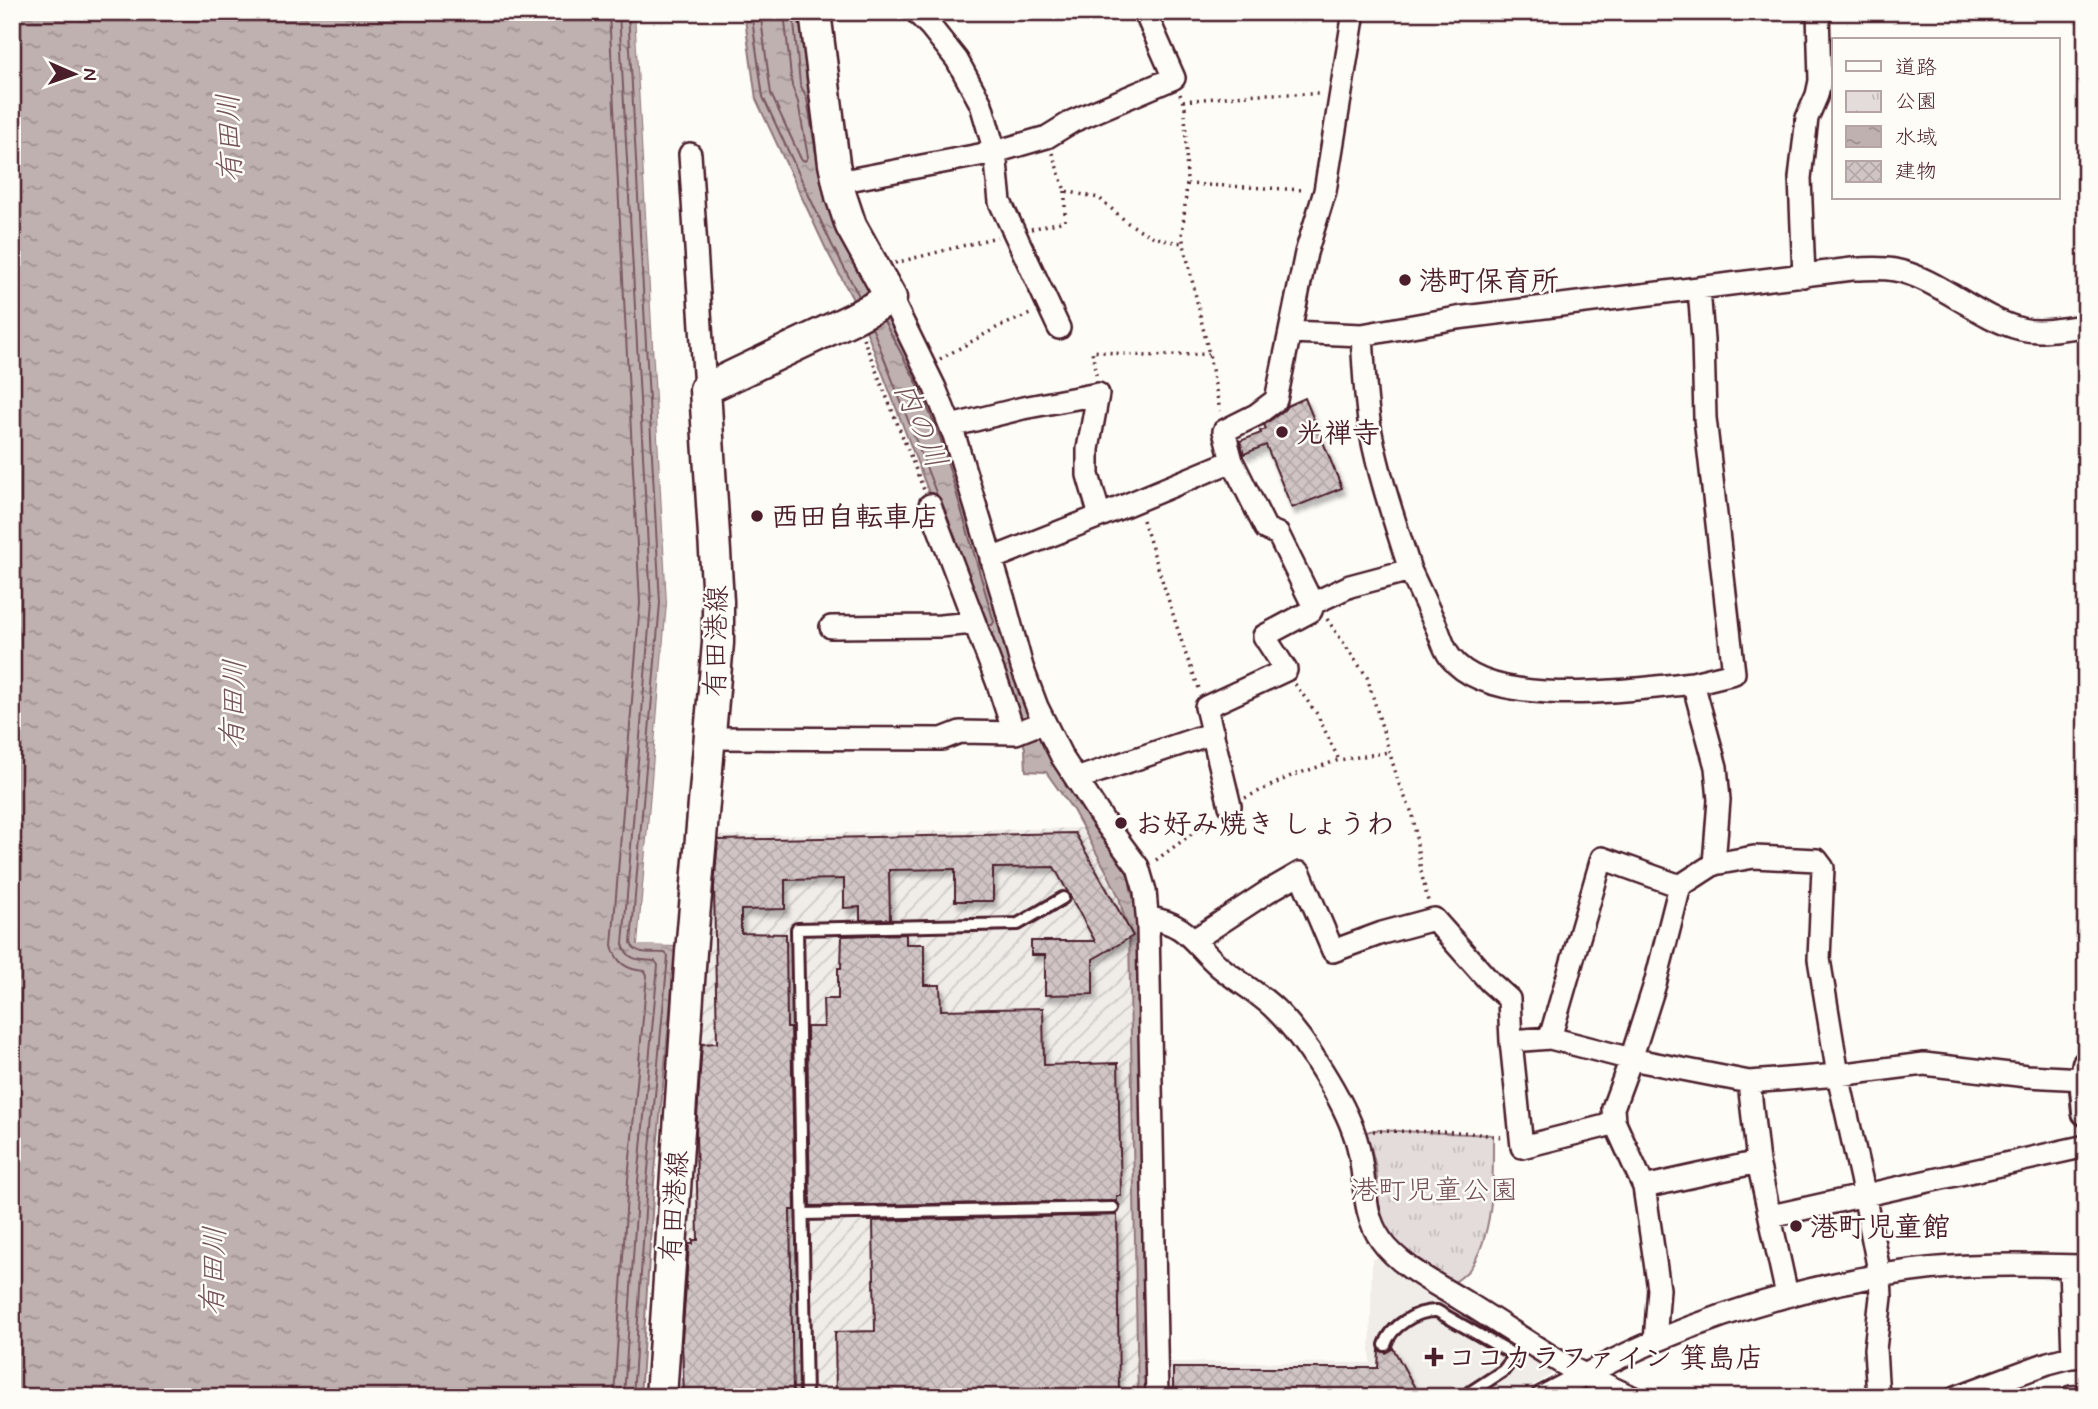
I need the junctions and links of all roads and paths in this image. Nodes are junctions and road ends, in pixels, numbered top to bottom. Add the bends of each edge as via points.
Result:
1 (815, 12) edge
2 (916, 12) edge
3 (1145, 12) edge
4 (1354, 12) edge
5 (1818, 12) edge
6 (1174, 78) junction
7 (1341, 94) junction
8 (1183, 101) junction
9 (1046, 137) junction
10 (995, 152) junction
11 (690, 154) dead end
12 (838, 182) junction
13 (1187, 184) junction
14 (1065, 191) junction
15 (1325, 191) junction
16 (1013, 233) junction
17 (1183, 243) junction
18 (875, 268) junction
19 (1804, 276) junction
20 (1699, 289) junction
21 (1048, 306) junction
22 (871, 308) junction
23 (2086, 326) edge
24 (1059, 328) dead end
25 (1290, 332) junction
26 (1363, 335) junction
27 (1209, 354) junction
28 (924, 367) junction
29 (705, 389) junction
30 (1098, 394) junction
31 (951, 426) junction
32 (1224, 430) junction
33 (1232, 461) junction
34 (1137, 501) junction
35 (930, 505) joint
36 (1100, 516) junction
37 (991, 559) junction
38 (1410, 570) junction
39 (1315, 604) junction
40 (975, 623) junction
41 (831, 627) dead end
42 (1286, 670) junction
43 (1693, 683) junction
44 (1206, 706) junction
45 (1042, 723) junction
46 (1015, 733) junction
47 (1213, 733) junction
48 (710, 738) junction
49 (1389, 752) junction
50 (1339, 760) junction
51 (1076, 779) junction
52 (1230, 806) junction
53 (1714, 864) junction
54 (1140, 871) junction
55 (1680, 886) junction
56 (1063, 898) dead end
57 (1148, 918) junction
58 (1434, 919) junction
59 (1194, 940) junction
60 (1550, 1038) junction
61 (1510, 1041) junction
62 (1632, 1059) junction
63 (2085, 1072) edge
64 (1838, 1075) junction
65 (1749, 1082) junction
66 (2086, 1112) edge
67 (1614, 1121) junction
68 (1355, 1136) junction
69 (1521, 1140) junction
70 (2086, 1146) edge
71 (1758, 1162) junction
72 (1644, 1186) junction
73 (1864, 1195) junction
74 (1113, 1208) dead end
75 (803, 1214) junction
76 (1771, 1216) junction
77 (2078, 1266) edge
78 (1880, 1276) junction
79 (1787, 1295) junction
80 (1655, 1341) junction
81 (1385, 1345) dead end
82 (1521, 1348) junction
83 (2079, 1355) edge
84 (1586, 1374) junction
85 (2086, 1396) edge
86 (661, 1397) edge
87 (806, 1397) edge
88 (1157, 1397) edge
89 (1463, 1397) edge
90 (1542, 1397) edge
91 (1632, 1397) edge
92 (1878, 1397) edge
93 (1956, 1397) edge
94 (2071, 1397) edge

1 - 12 main road
2 - 10 street via 969,79
3 - 6 street
4 - 7 street
5 - 19 street via 1820,81 1807,118 1800,178
6 - 8 path
6 - 9 street
7 - 8 path via 1258,94
7 - 15 street
8 - 13 path
9 - 10 street
9 - 14 path
10 - 12 street
10 - 16 street via 1000,202
11 - 29 street
12 - 18 main road via 851,226
13 - 15 path
13 - 17 path
14 - 16 path via 1065,221
14 - 17 path via 1099,198 1149,235
15 - 25 street
16 - 18 path
16 - 21 street
17 - 27 path
18 - 22 main road
19 - 20 street
19 - 23 street via 1852,269 1895,270 2022,329
20 - 26 street
20 - 43 street via 1705,418 1734,673
21 - 24 street
21 - 28 path
22 - 28 street
22 - 29 main road
22 - 35 path via 890,403
25 - 26 street
25 - 32 street via 1276,400
26 - 38 street via 1371,434
27 - 30 path via 1147,356 1092,351
27 - 32 path
28 - 31 street
29 - 48 main road, 有田港線 via 718,601
30 - 31 street
30 - 36 street via 1088,475
31 - 37 street
32 - 33 street
33 - 34 street
33 - 39 street via 1266,530 1278,534
34 - 36 street
34 - 44 path
35 - 40 street
36 - 37 street
37 - 45 street
38 - 39 street via 1350,586
38 - 43 street via 1449,656 1489,683 1546,692
39 - 42 street via 1311,611 1264,636
39 - 49 path via 1367,677
40 - 41 street
40 - 46 street
42 - 44 street
42 - 50 path via 1317,714
43 - 53 street via 1716,767 1719,800
44 - 47 street
45 - 46 street
45 - 51 street
46 - 48 street via 960,732 942,738
47 - 51 street
47 - 52 street
48 - 86 main road, 有田港線
49 - 50 path
49 - 58 path via 1413,816
50 - 52 path via 1291,776
51 - 54 street
52 - 54 path
53 - 55 street
53 - 64 street via 1754,857 1817,860 1823,868 1819,959
54 - 57 street
55 - 60 street via 1602,858
55 - 62 street
56 - 75 lane via 1018,924 797,929
57 - 59 street via 1169,922
57 - 88 street
58 - 59 street via 1333,951 1300,873
58 - 61 street via 1509,999
59 - 68 street via 1292,1027
60 - 61 street
60 - 62 street
61 - 69 street
62 - 65 street
62 - 67 street via 1613,1108
63 - 64 street via 2027,1076 1924,1064
63 - 66 street
64 - 65 street
64 - 73 street
65 - 71 street
67 - 69 street via 1521,1147
67 - 72 street
68 - 69 path via 1388,1130 1462,1132
68 - 82 street via 1370,1223 1382,1242
70 - 73 street
71 - 72 street
71 - 76 street
72 - 80 street via 1659,1289
73 - 76 street
73 - 78 street
74 - 75 lane
75 - 87 lane
76 - 79 street
77 - 78 street via 1943,1268
77 - 83 street
78 - 79 street
78 - 92 street via 1875,1349
79 - 80 street
80 - 84 street
81 - 82 lane via 1393,1330 1428,1310
82 - 84 street
82 - 89 lane via 1503,1371
83 - 93 street
84 - 90 street
84 - 91 street
85 - 94 street

